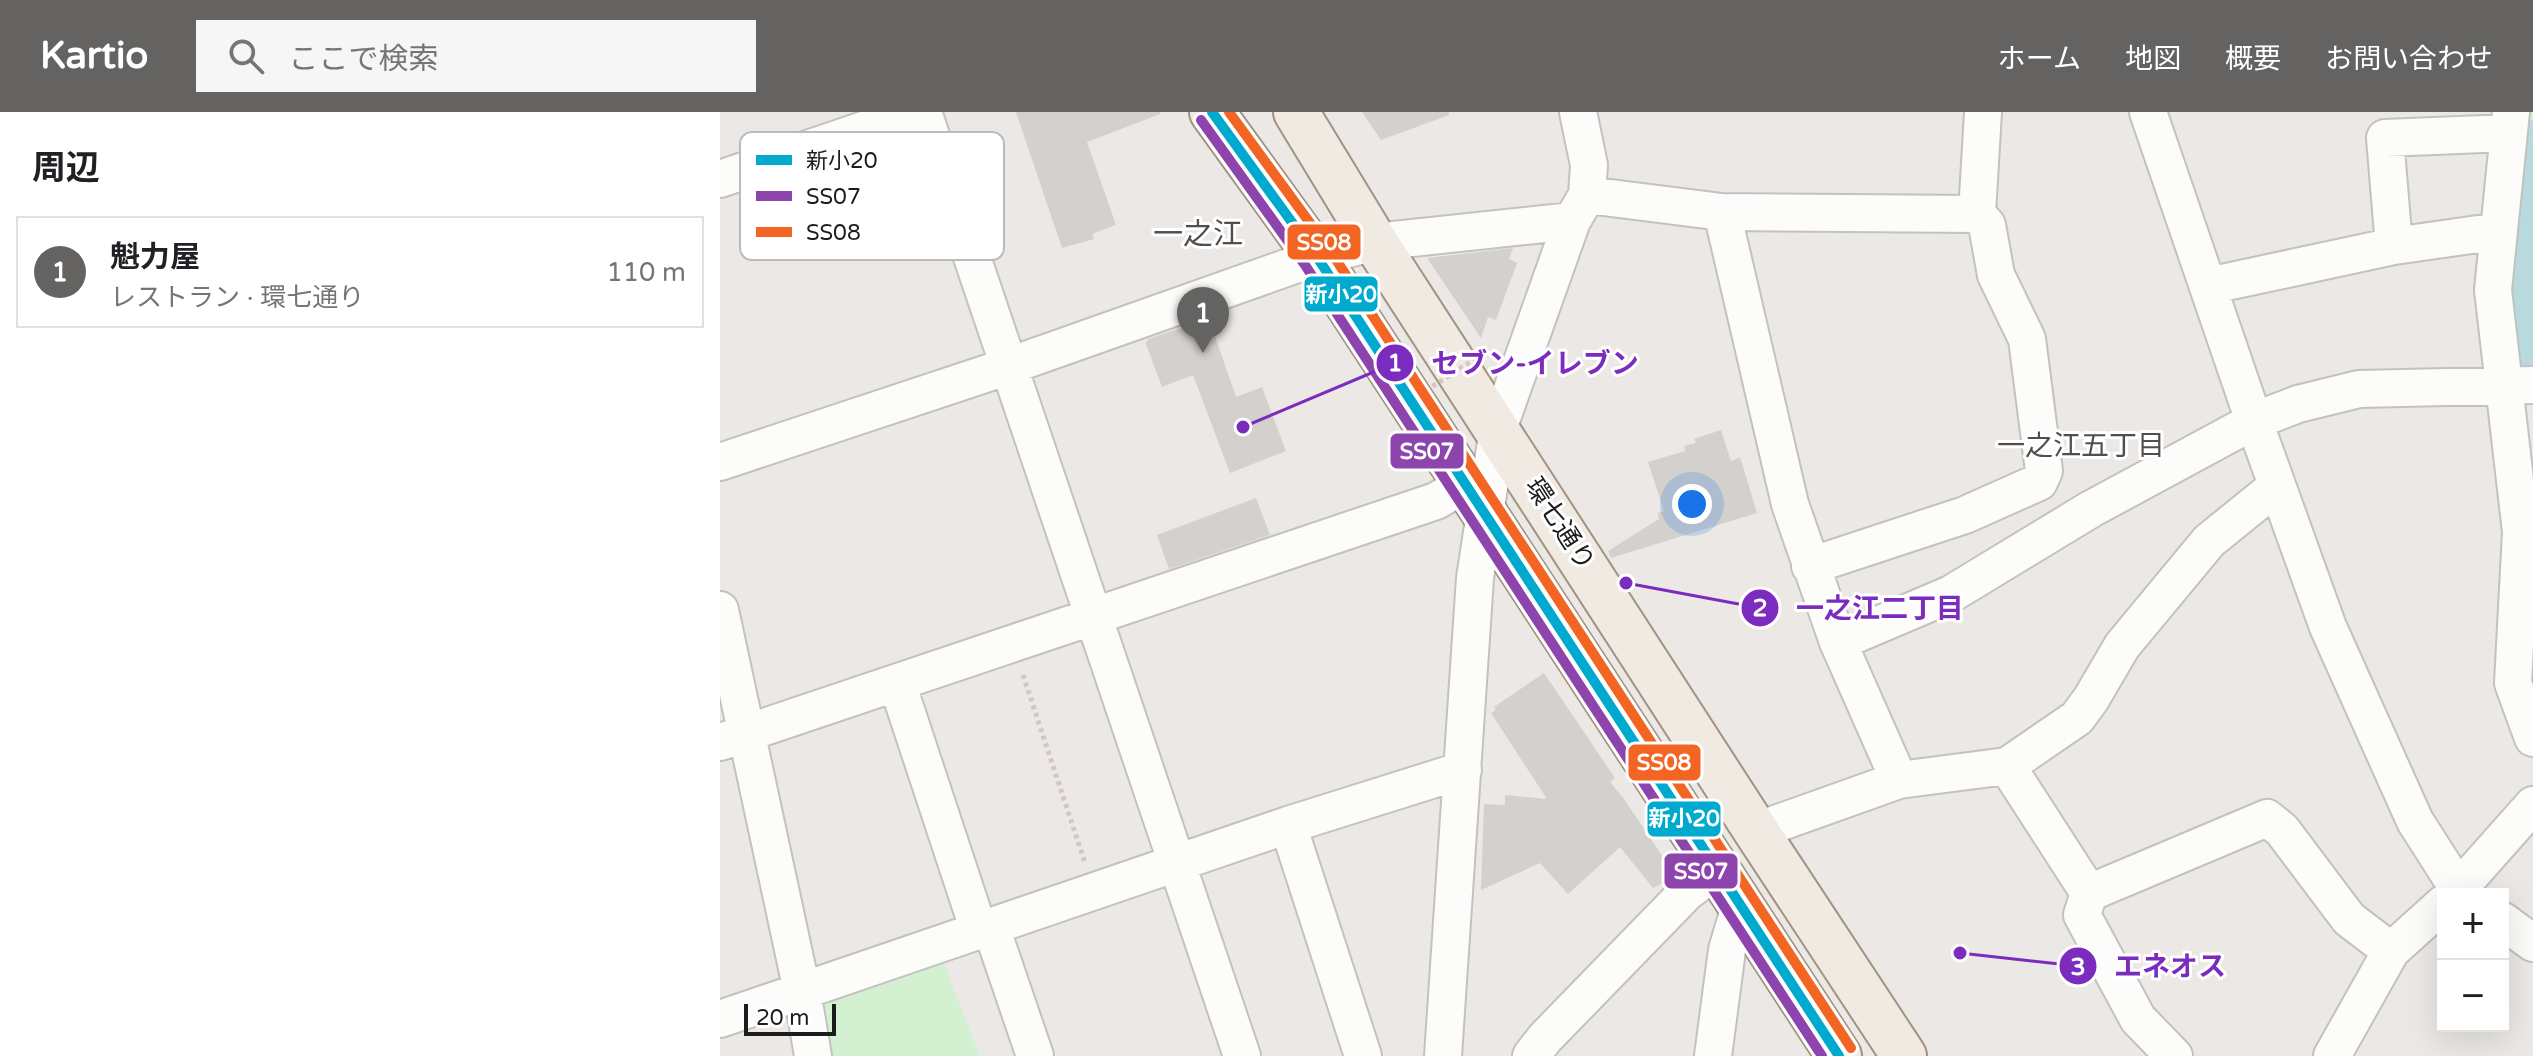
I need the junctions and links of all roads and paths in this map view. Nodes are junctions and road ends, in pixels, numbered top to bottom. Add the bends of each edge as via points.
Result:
1 (916, 112) edge
2 (923, 112) edge
3 (1212, 112) edge
4 (1296, 112) edge
5 (1578, 112) edge
6 (1983, 112) edge
7 (2148, 112) edge
8 (2510, 123) edge
9 (857, 132) edge
10 (930, 132) edge
11 (740, 172) edge
12 (720, 179) edge
13 (1579, 208) junction
14 (1722, 212) junction
15 (1977, 214) junction
16 (2499, 231) junction
17 (1375, 242) junction
18 (2394, 246) junction
19 (1317, 257) junction
20 (973, 260) edge
21 (2208, 286) junction
22 (1477, 358) dead end
23 (1009, 366) junction
24 (2518, 385) edge
25 (1392, 412) dead end
26 (2254, 421) junction
27 (1498, 429) junction
28 (720, 462) edge
29 (2277, 486) junction
30 (1474, 498) junction
31 (1810, 566) junction
32 (720, 610) edge
33 (1093, 616) junction
34 (1838, 642) junction
35 (1012, 643) junction
36 (897, 683) junction
37 (727, 738) edge
38 (2533, 738) edge
39 (2007, 766) junction
40 (1463, 770) junction
41 (1899, 780) junction
42 (2533, 805) edge
43 (1288, 825) junction
44 (1756, 831) junction
45 (1178, 863) junction
46 (1730, 886) junction
47 (2451, 888) edge
48 (2461, 888) edge
49 (1094, 890) junction
50 (2089, 893) junction
51 (2437, 911) edge
52 (2509, 925) edge
53 (985, 929) junction
54 (2533, 943) edge
55 (2391, 951) junction
56 (802, 991) junction
57 (720, 1019) edge
58 (1436, 1054) edge
59 (813, 1056) edge
60 (1035, 1056) edge
61 (1242, 1056) edge
62 (1363, 1056) edge
63 (1531, 1056) edge
64 (1713, 1056) edge
65 (1839, 1056) edge
66 (1904, 1056) edge
67 (2174, 1056) edge
68 (2332, 1056) edge

1 - 9 street
2 - 10 street
3 - 19 main road
4 - 17 main road, 環七通り
5 - 13 street via 1589,165
6 - 15 street
7 - 21 street
8 - 16 street
8 - 18 street via 2385,138
11 - 12 street
13 - 14 street
13 - 17 street
13 - 27 street
14 - 15 street
14 - 31 street via 1790,504
15 - 31 street via 1987,225 1996,275 2027,339 2044,471 2039,482 1965,515
16 - 18 street
16 - 24 street via 2493,290
17 - 19 street
17 - 27 main road, 環七通り
18 - 21 street
19 - 23 street
19 - 30 main road
20 - 23 street
21 - 26 street
22 - 25 path, bridge
23 - 28 street
23 - 33 street
24 - 26 street via 2359,389
24 - 38 street via 2521,532 2513,683
26 - 29 street
26 - 34 street via 2091,509 1951,594
27 - 30 street
27 - 44 main road, 環七通り
29 - 39 street via 2209,541 2122,646 2077,718
29 - 47 street via 2334,641
30 - 33 street via 1436,501
30 - 40 street via 1475,578
30 - 46 main road
31 - 34 street
32 - 37 street
33 - 35 street
33 - 45 street
34 - 41 street
35 - 36 street
35 - 49 path
36 - 37 street
36 - 53 street
37 - 56 street
39 - 41 street
39 - 50 street
40 - 43 street
40 - 58 street
41 - 44 street
42 - 48 street
43 - 45 street
43 - 62 street
44 - 66 main road, 環七通り
45 - 49 street
45 - 61 street
46 - 63 street via 1687,892
46 - 64 street
46 - 65 main road
49 - 53 street
50 - 55 street via 2267,818 2282,830 2349,919
50 - 67 street via 2082,915 2138,1019
51 - 55 street
52 - 54 street
53 - 56 street
53 - 60 street
55 - 68 street
56 - 57 street
56 - 59 street

